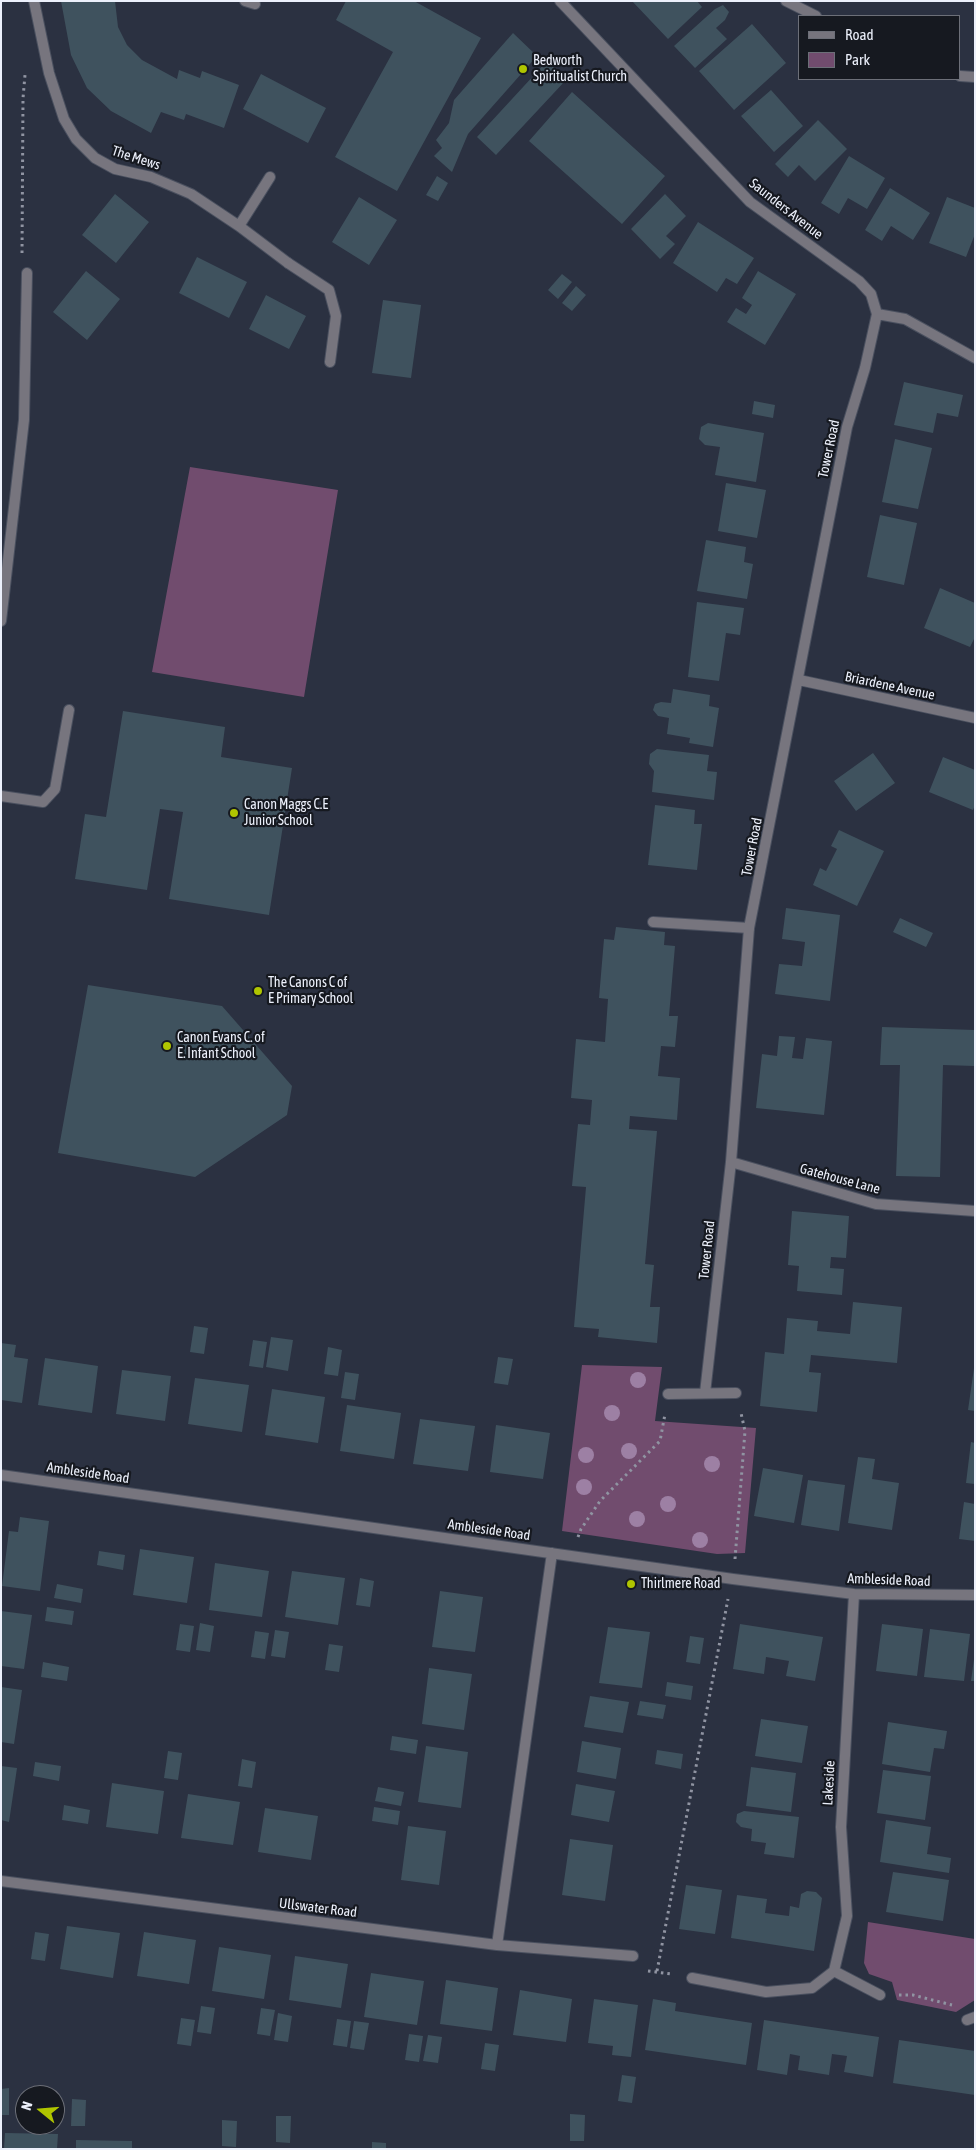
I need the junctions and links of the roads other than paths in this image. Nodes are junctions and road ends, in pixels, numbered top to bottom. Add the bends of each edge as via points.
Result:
1 (34, 1) edge
2 (560, 1) edge
3 (786, 1) edge
4 (814, 15) edge
5 (961, 76) edge
6 (975, 77) edge
7 (270, 177) dead end
8 (239, 226) junction
9 (27, 273) road end
10 (877, 314) junction
11 (975, 358) edge
12 (330, 362) dead end
13 (1, 621) edge
14 (799, 680) junction
15 (69, 710) dead end
16 (975, 718) edge
17 (1, 796) edge
18 (653, 922) dead end
19 (749, 928) junction
20 (731, 1162) junction
21 (975, 1211) edge
22 (705, 1393) junction
23 (668, 1394) road end
24 (736, 1394) road end
25 (1, 1475) edge
26 (552, 1553) junction
27 (854, 1594) junction
28 (975, 1595) edge
29 (1, 1880) edge
30 (497, 1945) junction
31 (632, 1956) dead end
32 (834, 1971) junction
33 (692, 1978) dead end
34 (880, 1995) road end

1 - 8 street, The Mews via 49,72 64,119 76,139 96,158 115,169 171,184
2 - 10 street, Saunders Avenue via 750,202 859,281 871,294
3 - 4 street
5 - 6 street
7 - 8 street
8 - 12 street, The Mews via 329,290 336,316
9 - 13 street via 24,420
10 - 11 street via 905,318
10 - 14 street, Tower Road via 847,427
14 - 16 street, Briardene Avenue
14 - 19 street, Tower Road
15 - 17 street via 55,789 43,802
18 - 19 street
19 - 20 street, Tower Road
20 - 21 street, Gatehouse Lane via 876,1204
20 - 22 street, Tower Road
22 - 23 street
22 - 24 street
25 - 26 street, Ambleside Road
26 - 27 street, Ambleside Road
26 - 30 street
27 - 28 street, Ambleside Road
27 - 32 street, Lakeside via 841,1827 847,1916
29 - 30 street, Ullswater Road
30 - 31 street, Ullswater Road
32 - 33 street via 812,1988 766,1992
32 - 34 street

